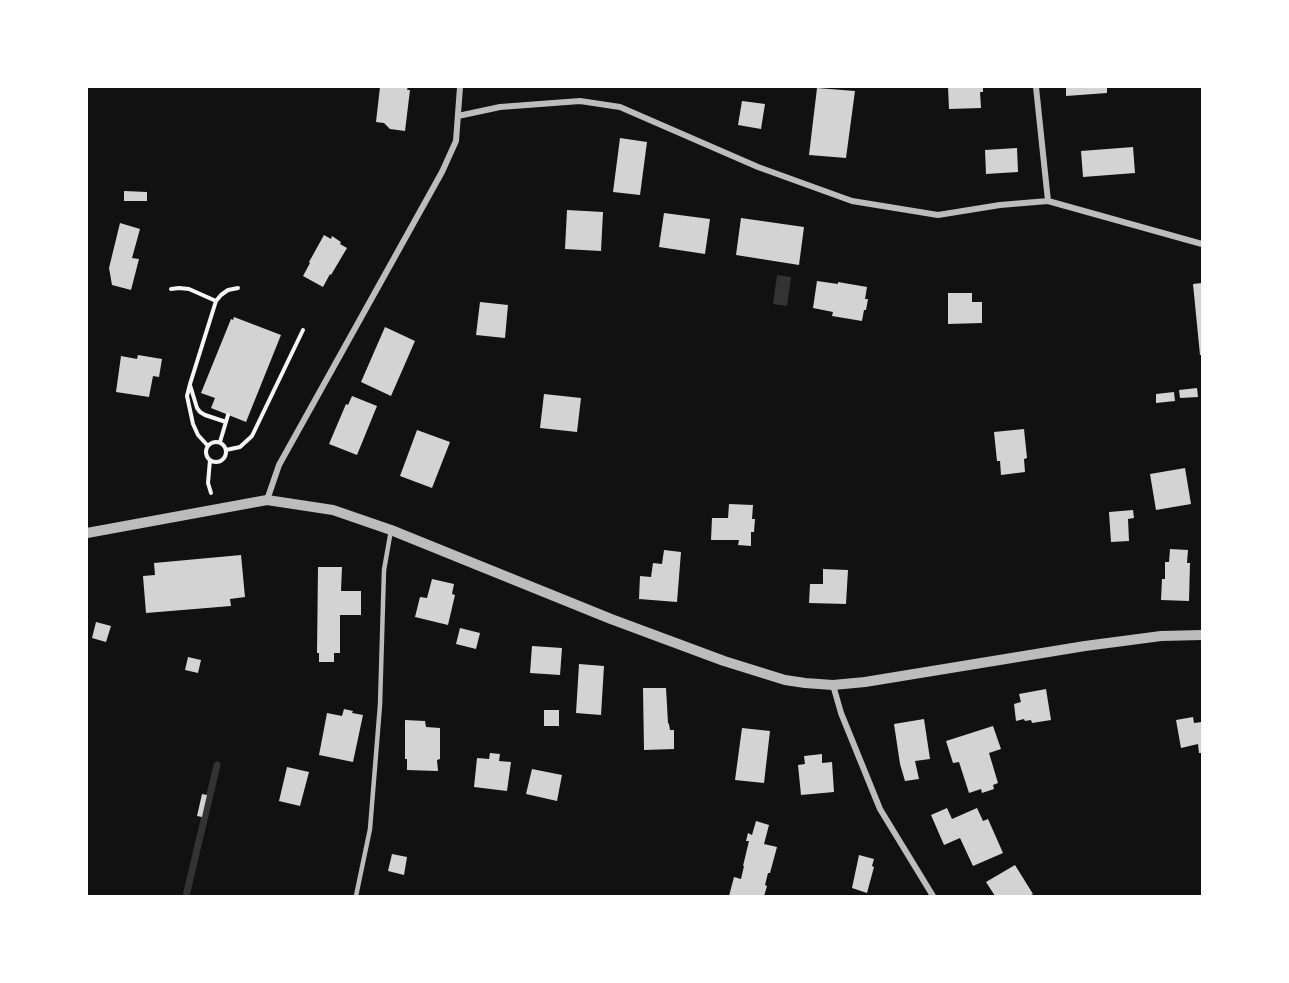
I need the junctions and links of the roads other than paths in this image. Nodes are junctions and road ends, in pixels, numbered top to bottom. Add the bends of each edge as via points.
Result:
1 (460, 87) edge
2 (1036, 87) edge
3 (458, 116) junction
4 (1048, 201) junction
5 (1202, 244) edge
6 (267, 501) junction
7 (391, 530) junction
8 (87, 533) edge
9 (1202, 635) edge
10 (833, 685) junction
11 (356, 896) edge
12 (933, 896) edge

1 - 3 street
2 - 4 street
3 - 4 street via 500,107 580,101 620,107 758,167 852,201 938,215
3 - 6 street via 456,141 442,172 279,465
4 - 5 street
6 - 7 street via 333,510
6 - 8 street
7 - 10 street via 724,661 785,680
7 - 11 lane via 384,570 380,705 370,829
9 - 10 street via 1086,646
10 - 12 street via 880,809

